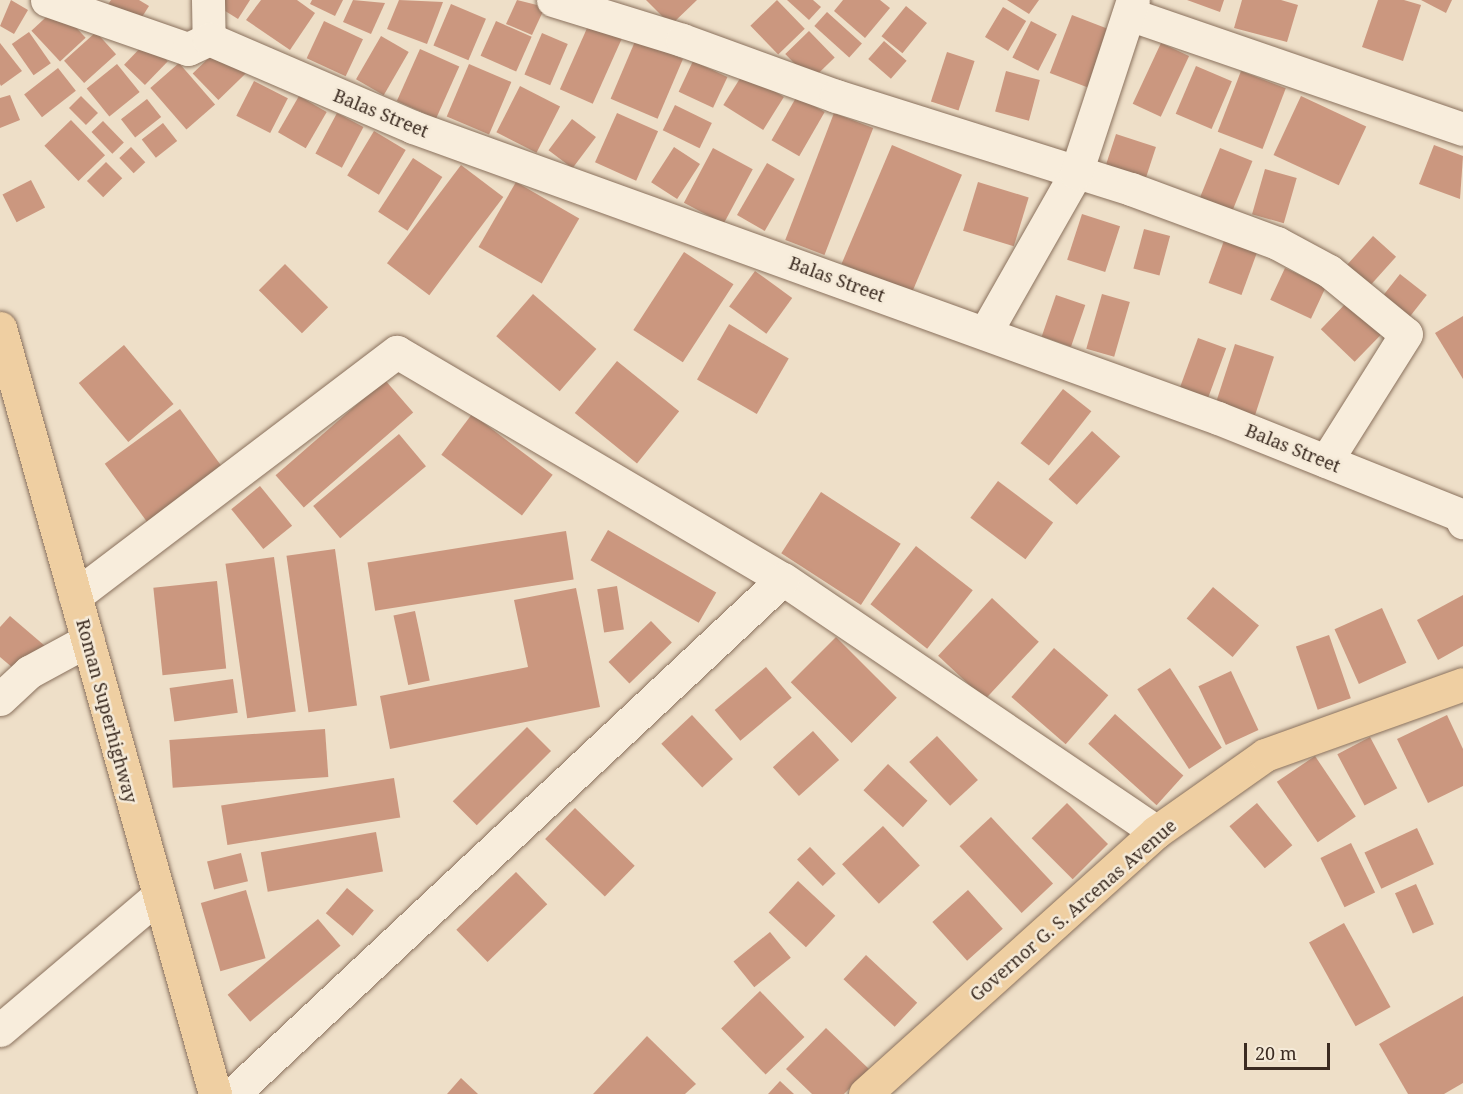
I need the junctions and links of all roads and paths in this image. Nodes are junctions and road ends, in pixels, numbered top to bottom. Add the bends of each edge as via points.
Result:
1 (46, 0) edge
2 (208, 0) edge
3 (553, 0) edge
4 (1131, 7) edge
5 (209, 39) junction
6 (1463, 129) edge
7 (1076, 173) junction
8 (0, 328) edge
9 (985, 333) junction
10 (1326, 461) junction
11 (1462, 517) edge
12 (783, 579) junction
13 (75, 596) junction
14 (88, 640) junction
15 (1463, 684) edge
16 (0, 699) edge
17 (1156, 832) junction
18 (158, 897) junction
19 (0, 1030) edge
20 (215, 1094) edge
21 (233, 1094) edge
22 (865, 1094) edge

1 - 5 street via 188,49
2 - 5 street
3 - 7 street
4 - 6 street
4 - 7 street
5 - 9 street, Balas Street via 412,127
7 - 9 street
7 - 10 street via 1277,243 1329,272 1406,334
8 - 13 main road, Roman Superhighway
9 - 10 street, Balas Street
10 - 11 street, Balas Street
12 - 13 street via 396,352
12 - 17 street
12 - 21 street
13 - 14 main road, Roman Superhighway
14 - 16 street via 30,672
14 - 18 main road, Roman Superhighway
15 - 17 main road, Governor G. S. Arcenas Avenue via 1265,755
17 - 22 main road, Governor G. S. Arcenas Avenue
18 - 19 street
18 - 20 main road, Roman Superhighway

